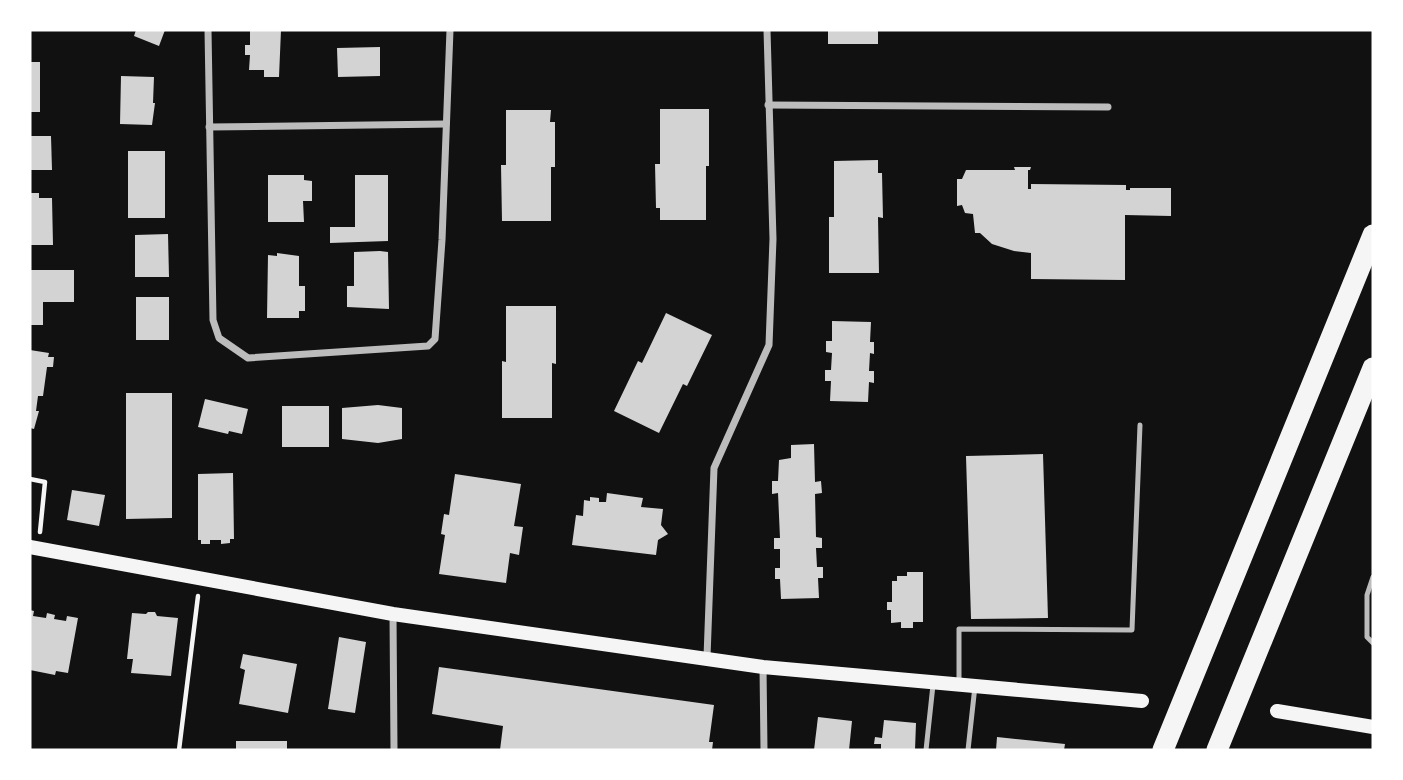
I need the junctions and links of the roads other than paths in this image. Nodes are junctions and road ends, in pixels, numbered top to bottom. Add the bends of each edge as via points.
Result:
1 (208, 30) edge
2 (450, 30) edge
3 (767, 30) edge
4 (768, 105) junction
5 (1108, 107) dead end
6 (446, 124) junction
7 (209, 127) junction
8 (1373, 235) edge
9 (1373, 368) edge
10 (1140, 425) dead end
11 (34, 547) edge
12 (1373, 577) edge
13 (393, 614) junction
14 (1373, 643) edge
15 (707, 657) junction
16 (763, 667) junction
17 (934, 682) junction
18 (958, 685) junction
19 (975, 686) junction
20 (1142, 701) dead end
21 (1278, 711) dead end
22 (1373, 727) edge
23 (394, 750) edge
24 (764, 750) edge
25 (926, 750) edge
26 (968, 750) edge
27 (1163, 750) edge
28 (1217, 750) edge

1 - 7 street
2 - 6 street
3 - 4 street
4 - 5 street
4 - 15 street via 773,239 769,345 713,468
6 - 7 street
6 - 7 street via 435,339 428,346 248,358 219,338 213,320
8 - 27 highway
9 - 28 highway
10 - 18 lane via 1132,630 959,629
11 - 13 main road
12 - 14 lane via 1367,595 1367,636
13 - 15 main road
13 - 23 street
15 - 16 main road
16 - 17 main road
16 - 24 street
17 - 18 main road
17 - 25 lane
18 - 19 main road
19 - 20 main road
19 - 26 lane
21 - 22 main road

